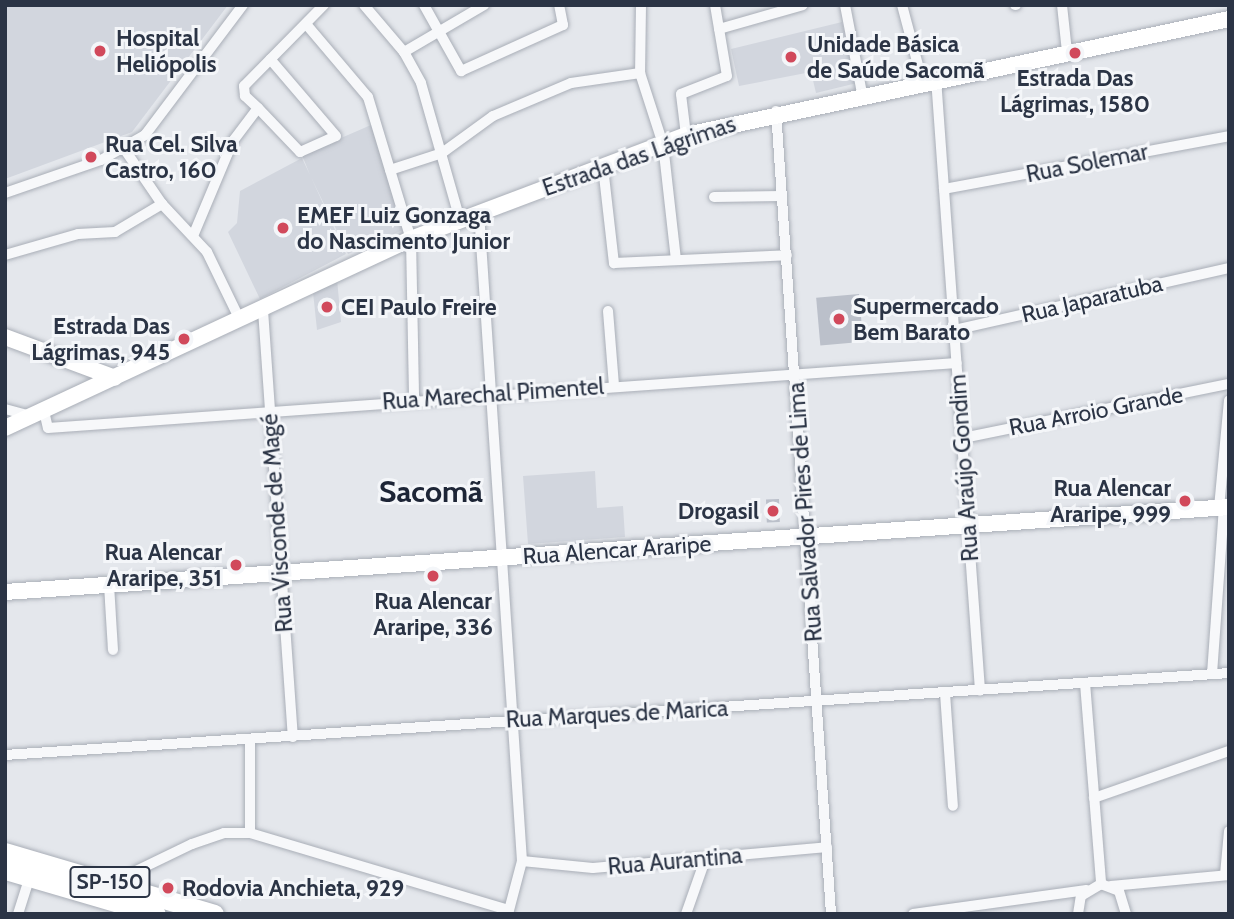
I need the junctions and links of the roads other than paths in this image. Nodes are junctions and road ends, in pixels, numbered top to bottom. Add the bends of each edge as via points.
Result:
1 (243, 5) edge
2 (324, 5) edge
3 (364, 5) edge
4 (424, 5) edge
5 (484, 5) edge
6 (559, 5) edge
7 (641, 5) edge
8 (715, 5) edge
9 (803, 5) edge
10 (845, 5) edge
11 (902, 5) edge
12 (1062, 5) edge
13 (1229, 19) edge
14 (306, 24) junction
15 (719, 29) junction
16 (437, 30) junction
17 (404, 52) junction
18 (1067, 52) junction
19 (270, 59) junction
20 (640, 73) junction
21 (929, 79) junction
22 (862, 93) junction
23 (258, 108) junction
24 (776, 111) junction
25 (686, 135) junction
26 (1229, 136) edge
27 (663, 144) junction
28 (125, 150) junction
29 (442, 153) junction
30 (603, 167) junction
31 (390, 170) junction
32 (944, 189) junction
33 (5, 193) edge
34 (781, 196) junction
35 (714, 197) dead end
36 (162, 204) junction
37 (479, 212) junction
38 (460, 220) junction
39 (193, 236) junction
40 (411, 239) junction
41 (787, 255) junction
42 (5, 256) edge
43 (676, 259) junction
44 (1229, 268) edge
45 (263, 310) junction
46 (608, 311) dead end
47 (240, 320) junction
48 (954, 330) junction
49 (5, 337) edge
50 (957, 363) junction
51 (797, 373) junction
52 (115, 378) junction
53 (1229, 384) edge
54 (614, 385) junction
55 (491, 395) junction
56 (414, 400) junction
57 (1229, 400) edge
58 (5, 409) edge
59 (270, 409) junction
60 (38, 413) junction
61 (5, 428) edge
62 (963, 438) junction
63 (1224, 508) edge
64 (967, 525) junction
65 (807, 538) junction
66 (500, 557) junction
67 (279, 573) junction
68 (109, 585) junction
69 (5, 592) edge
70 (113, 650) dead end
71 (1229, 673) edge
72 (1212, 674) junction
73 (1085, 684) junction
74 (980, 690) junction
75 (945, 693) junction
76 (817, 702) junction
77 (510, 720) junction
78 (293, 737) junction
79 (250, 741) junction
80 (1229, 751) edge
81 (5, 755) edge
82 (1094, 798) junction
83 (953, 806) dead end
84 (1229, 831) edge
85 (250, 833) junction
86 (827, 847) junction
87 (5, 852) edge
88 (705, 860) junction
89 (522, 861) junction
90 (32, 869) junction
91 (5, 870) edge
92 (1227, 875) edge
93 (1106, 885) junction
94 (127, 887) junction
95 (1086, 890) junction
96 (509, 912) edge
97 (18, 914) edge
98 (156, 914) edge
99 (214, 914) edge
100 (686, 914) edge
101 (831, 914) edge
102 (913, 914) edge
103 (1078, 914) edge
104 (1126, 914) edge

1 - 28 street via 165,112
2 - 14 street
3 - 17 street
4 - 16 street
5 - 16 street
6 - 16 street via 565,24 461,71
7 - 20 street
8 - 15 street
9 - 15 street
10 - 22 street
11 - 21 street, Rua Araújo Gondim
12 - 18 street
13 - 18 street, Estrada das Lágrimas
14 - 19 street
14 - 31 street via 363,88
15 - 25 street via 727,76 681,94
16 - 17 street
17 - 29 street via 421,83
18 - 21 street, Estrada das Lágrimas
19 - 23 street via 243,88
19 - 23 street via 337,136 300,152
20 - 27 street
20 - 29 street via 585,78 507,108
21 - 22 street, Estrada das Lágrimas
21 - 32 street, Rua Araújo Gondim
22 - 24 street, Estrada das Lágrimas
23 - 39 street via 233,141
24 - 25 street, Estrada das Lágrimas
24 - 34 street, Rua Salvador Pires de Lima
25 - 27 street, Estrada das Lágrimas
26 - 32 street, Rua Solemar
27 - 30 street, Estrada das Lágrimas
27 - 43 street
28 - 33 street
28 - 36 street
29 - 31 street
29 - 38 street
30 - 37 street, Estrada das Lágrimas
30 - 43 street via 612,262
31 - 40 street
32 - 48 street, Rua Araújo Gondim
34 - 35 street
34 - 41 street, Rua Salvador Pires de Lima
36 - 39 street
36 - 42 street via 115,232 78,234
37 - 38 street, Estrada das Lágrimas
37 - 55 street
38 - 40 street, Estrada das Lágrimas
39 - 47 street via 215,264
40 - 45 street, Estrada das Lágrimas
40 - 56 street
41 - 43 street
41 - 51 street, Rua Salvador Pires de Lima
44 - 48 street, Rua Japaratuba
45 - 47 street, Estrada das Lágrimas
45 - 59 street, Rua Visconde de Magé
46 - 54 street
47 - 52 street, Estrada das Lágrimas
48 - 50 street, Rua Araújo Gondim
49 - 52 street
50 - 51 street, Rua Marechal Pimentel
50 - 62 street, Rua Araújo Gondim
51 - 54 street, Rua Marechal Pimentel
51 - 65 street, Rua Salvador Pires de Lima
52 - 60 street, Estrada das Lágrimas
53 - 62 street, Rua Arroio Grande
54 - 55 street, Rua Marechal Pimentel
55 - 56 street, Rua Marechal Pimentel
55 - 66 street
56 - 59 street, Rua Marechal Pimentel
57 - 63 street
58 - 60 street
59 - 60 street, Rua Marechal Pimentel via 48,428
59 - 67 street, Rua Visconde de Magé
60 - 61 street, Estrada das Lágrimas
62 - 64 street, Rua Araújo Gondim
63 - 64 street, Rua Alencar Araripe
63 - 72 street
64 - 65 street, Rua Alencar Araripe
64 - 74 street, Rua Araújo Gondim
65 - 66 street, Rua Alencar Araripe
65 - 76 street, Rua Salvador Pires de Lima
66 - 67 street, Rua Alencar Araripe
66 - 77 street
67 - 68 street, Rua Alencar Araripe
67 - 78 street, Rua Visconde de Magé
68 - 69 street, Rua Alencar Araripe
68 - 70 street
71 - 72 street, Rua Marques de Marica
72 - 73 street, Rua Marques de Marica
73 - 74 street, Rua Marques de Marica
73 - 82 street
74 - 75 street, Rua Marques de Marica
75 - 76 street, Rua Marques de Marica
75 - 83 street
76 - 77 street, Rua Marques de Marica
76 - 86 street, Rua Salvador Pires de Lima
77 - 78 street, Rua Marques de Marica
77 - 89 street
78 - 79 street, Rua Marques de Marica
79 - 81 street, Rua Marques de Marica
79 - 85 street
80 - 82 street
82 - 93 street
84 - 92 street
85 - 94 street via 224,833 192,844 136,871
85 - 96 street
86 - 88 street, Rua Aurantina
86 - 101 street, Rua Salvador Pires de Lima
87 - 90 highway, SP-150
88 - 89 street, Rua Aurantina via 593,868
88 - 100 street
89 - 96 street
90 - 91 highway, SP-150
90 - 94 highway, SP-150
90 - 97 street
90 - 98 highway, SP-150
92 - 93 street
93 - 95 street
93 - 104 street via 1124,898
94 - 99 highway, SP-150
95 - 102 street
95 - 103 street

